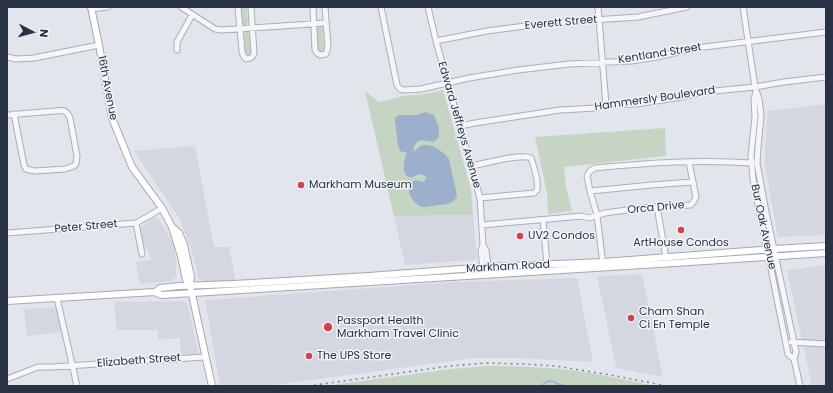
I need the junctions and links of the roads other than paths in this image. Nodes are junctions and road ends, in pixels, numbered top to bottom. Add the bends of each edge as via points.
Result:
1 (108, 7) edge
2 (181, 7) edge
3 (238, 7) edge
4 (251, 7) edge
5 (313, 7) edge
6 (325, 7) edge
7 (380, 7) edge
8 (428, 7) edge
9 (598, 7) edge
10 (687, 7) edge
11 (743, 7) edge
12 (91, 8) edge
13 (192, 15) junction
14 (600, 20) junction
15 (326, 23) junction
16 (314, 24) junction
17 (253, 28) junction
18 (240, 29) junction
19 (826, 32) edge
20 (436, 41) junction
21 (748, 42) junction
22 (99, 45) junction
23 (176, 50) dead end
24 (7, 57) edge
25 (602, 62) junction
26 (826, 77) edge
27 (448, 83) junction
28 (756, 90) junction
29 (606, 105) junction
30 (14, 114) junction
31 (7, 115) edge
32 (460, 126) junction
33 (689, 162) junction
34 (752, 163) junction
35 (471, 166) junction
36 (692, 182) junction
37 (590, 191) junction
38 (480, 198) junction
39 (657, 207) junction
40 (162, 208) junction
41 (597, 215) junction
42 (544, 220) junction
43 (136, 223) junction
44 (482, 225) junction
45 (7, 233) edge
46 (826, 246) edge
47 (771, 249) junction
48 (826, 253) edge
49 (142, 254) dead end
50 (772, 257) junction
51 (666, 258) junction
52 (547, 264) junction
53 (603, 265) junction
54 (485, 268) junction
55 (486, 275) junction
56 (190, 286) junction
57 (155, 292) junction
58 (192, 293) junction
59 (57, 298) junction
60 (7, 301) edge
61 (786, 342) junction
62 (794, 342) junction
63 (826, 344) edge
64 (205, 357) junction
65 (794, 359) junction
66 (73, 366) junction
67 (7, 379) edge
68 (77, 386) edge
69 (212, 386) edge
70 (800, 386) edge

1 - 12 street
2 - 13 street
3 - 18 street
4 - 17 street
5 - 16 street
6 - 15 street
7 - 27 street, Kentland Street via 398,87 416,90
8 - 20 street, Edward Jeffreys Avenue
9 - 14 street
10 - 14 street, Everett Street via 638,17
11 - 21 street, Bur Oak Avenue
12 - 22 main road, 16th Avenue
13 - 18 street via 215,29
13 - 23 street via 177,42
14 - 20 street, Everett Street via 508,28
14 - 25 street
15 - 16 street
15 - 16 street via 328,46 326,54 320,55 316,50
16 - 17 street
17 - 18 street
17 - 18 street via 254,54 249,59 243,55
19 - 21 street, Kentland Street
20 - 27 street, Edward Jeffreys Avenue
21 - 25 street, Kentland Street via 696,48 632,61
21 - 28 street, Bur Oak Avenue
22 - 24 street via 34,58
22 - 40 main road, 16th Avenue via 112,118 132,167
25 - 27 street, Kentland Street via 545,67
25 - 29 street
26 - 28 street, Hammersly Boulevard via 784,82
27 - 32 street, Edward Jeffreys Avenue
28 - 29 street, Hammersly Boulevard via 704,92 636,104
28 - 34 street, Bur Oak Avenue
28 - 47 street, Bur Oak Avenue via 761,116 758,163
29 - 32 street, Hammersly Boulevard
30 - 30 street via 26,169 65,169 76,164 77,156 70,118 65,111
30 - 31 street
32 - 35 street, Edward Jeffreys Avenue
33 - 34 street
33 - 36 street
33 - 37 street via 595,168 588,176
34 - 47 street, Bur Oak Avenue via 753,179
35 - 38 street, Edward Jeffreys Avenue
35 - 38 street via 523,156 531,158 533,164 538,187 534,193
36 - 37 street
36 - 39 street, Orca Drive via 696,197 691,205
37 - 41 street
38 - 44 street, Edward Jeffreys Avenue
39 - 41 street, Orca Drive
39 - 51 street
40 - 43 street, Peter Street
40 - 56 main road, 16th Avenue via 172,227 186,280
41 - 42 street, Orca Drive via 589,218 582,216
41 - 53 street
42 - 44 street, Orca Drive
42 - 52 street
43 - 45 street, Peter Street
43 - 49 street
44 - 54 street, Edward Jeffreys Avenue via 483,245 486,250
46 - 47 main road, Markham Road
47 - 50 street, Bur Oak Avenue
47 - 51 main road, Markham Road
48 - 50 main road, Markham Road
50 - 53 main road, Markham Road
50 - 61 street, Bur Oak Avenue
50 - 62 street, Bur Oak Avenue
51 - 53 main road, Markham Road
52 - 53 main road, Markham Road
52 - 54 main road, Markham Road
53 - 55 main road, Markham Road
54 - 55 street, Edward Jeffreys Avenue
54 - 56 main road, Markham Road
55 - 58 main road, Markham Road
56 - 57 main road, Markham Road via 160,288
56 - 58 main road, 16th Avenue
57 - 58 main road, Markham Road via 161,295
57 - 59 main road
58 - 64 main road, 16th Avenue
59 - 60 main road
59 - 66 street
61 - 62 street
61 - 65 street, Bur Oak Avenue via 788,354
62 - 63 street
62 - 65 street, Bur Oak Avenue
64 - 66 street, Elizabeth Street
64 - 69 main road, 16th Avenue
65 - 70 street, Bur Oak Avenue
66 - 67 street, Elizabeth Street via 38,367
66 - 68 street

